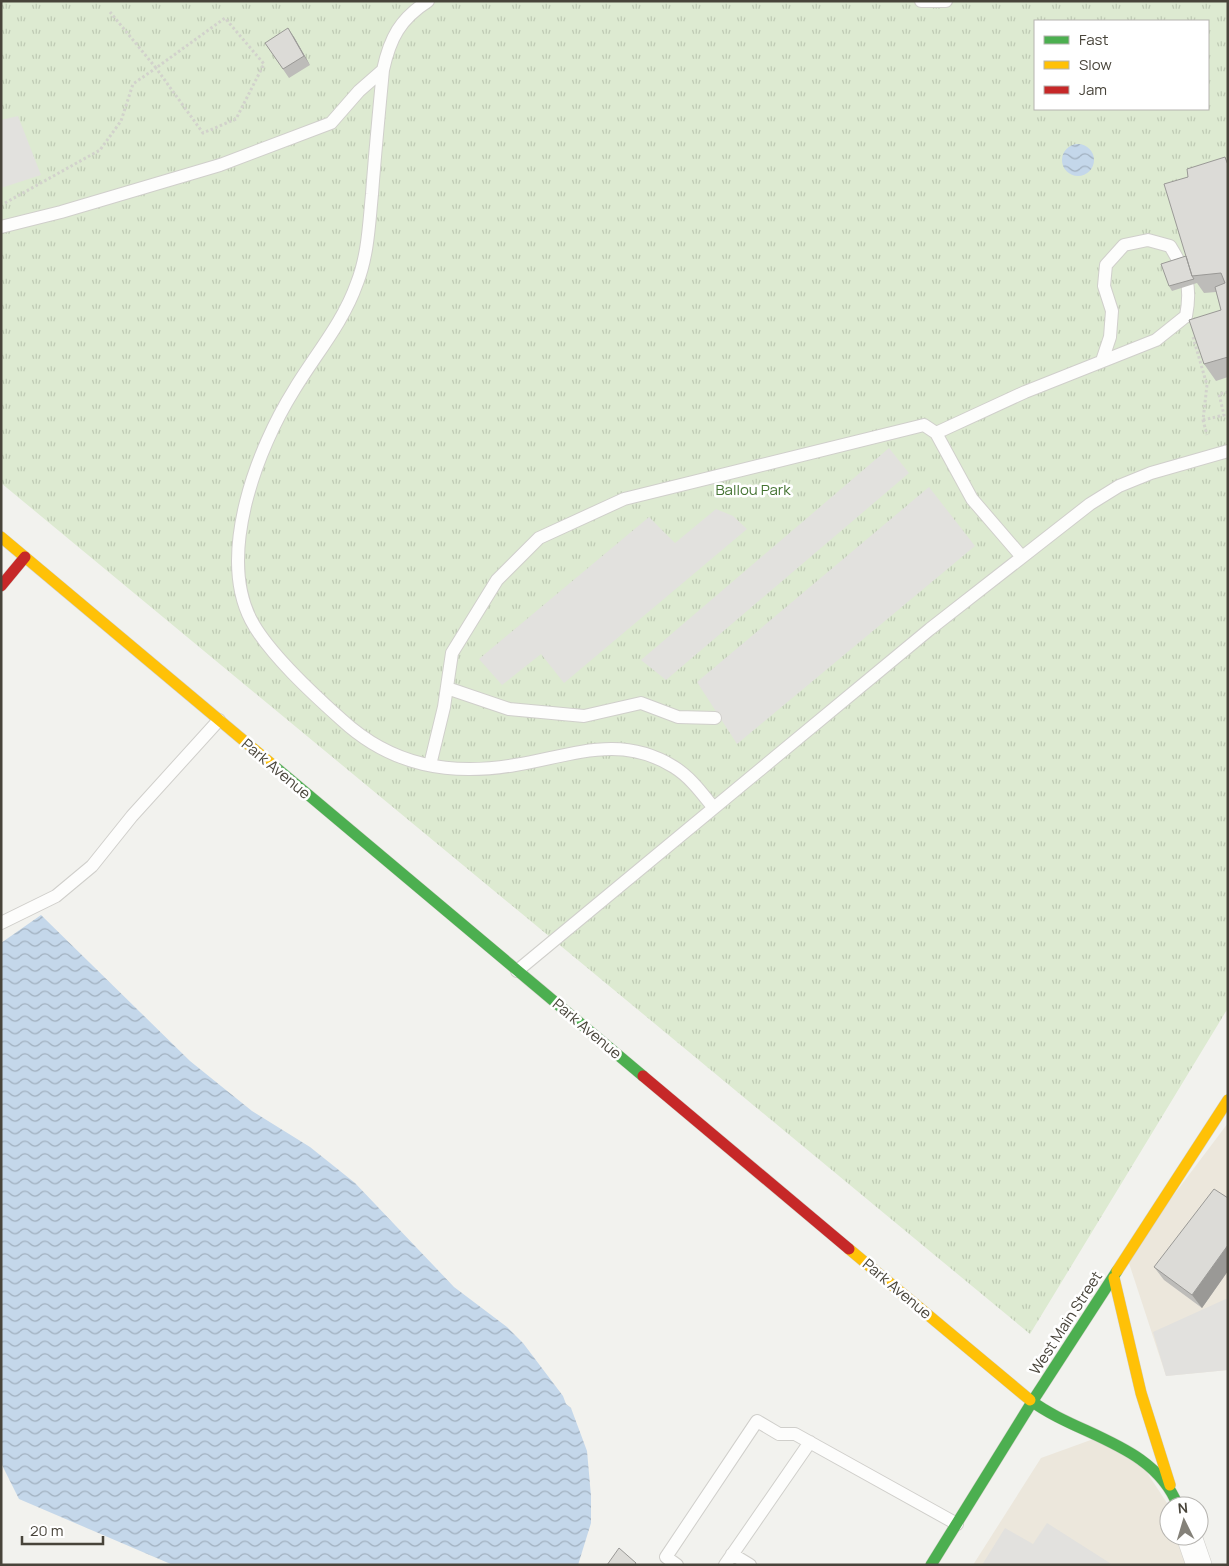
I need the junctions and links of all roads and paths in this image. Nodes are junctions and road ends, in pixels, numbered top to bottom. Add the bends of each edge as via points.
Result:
1 (428, 1) edge
2 (921, 1) edge
3 (946, 1) edge
4 (110, 12) dead end
5 (156, 68) junction
6 (383, 70) junction
7 (4, 204) dead end
8 (1, 227) edge
9 (1192, 334) edge
10 (1102, 361) junction
11 (1228, 392) edge
12 (1203, 420) junction
13 (936, 433) junction
14 (1228, 451) edge
15 (1213, 455) junction
16 (1, 537) edge
17 (25, 557) junction
18 (1022, 557) junction
19 (1, 586) edge
20 (447, 688) junction
21 (715, 718) dead end
22 (219, 720) junction
23 (430, 765) junction
24 (714, 807) junction
25 (1, 923) edge
26 (517, 971) junction
27 (1228, 1100) edge
28 (1114, 1278) junction
29 (1032, 1402) junction
30 (810, 1442) junction
31 (1173, 1493) junction
32 (1174, 1496) edge
33 (957, 1524) junction
34 (1193, 1546) edge
35 (732, 1554) junction
36 (677, 1565) edge
37 (725, 1565) edge
38 (750, 1565) edge
39 (931, 1565) edge
40 (1200, 1565) edge

1 - 6 lane via 414,10 398,28 388,48
2 - 3 lane
4 - 5 path
5 - 5 path via 203,133 236,119 264,64 225,18
5 - 7 path via 133,84 121,121 100,150
6 - 8 lane via 331,122 220,165
6 - 23 lane via 367,248 358,283 343,315 292,392 264,449 242,525 237,568 241,596 252,621 313,694 376,748
9 - 12 path via 1207,385
10 - 10 lane via 1156,340 1186,316 1190,294 1182,265 1170,246 1148,240 1124,245 1106,265 1104,286 1112,311 1110,337
10 - 13 lane
11 - 12 path via 1219,394 1224,414
12 - 15 path
13 - 18 lane via 972,499
13 - 20 lane via 924,425 914,426 624,499 539,538 496,580 452,653
14 - 15 lane
15 - 18 lane via 1119,486 1090,504
16 - 17 main road, Park Avenue
17 - 19 main road
17 - 22 main road, Park Avenue
18 - 24 lane
20 - 21 lane via 509,709 584,716 640,703 678,717
20 - 23 lane
22 - 25 lane via 132,816 92,866 56,896
22 - 26 main road, Park Avenue
23 - 24 lane via 479,770 591,749 620,748 648,754 674,766
24 - 26 lane
26 - 29 main road, Park Avenue
27 - 28 main road, West Main Street
28 - 29 main road, West Main Street
28 - 31 main road via 1141,1393
29 - 31 main road, Park Avenue via 1136,1456 1153,1468
29 - 33 main road, West Main Street
30 - 33 lane
30 - 35 lane
30 - 36 lane via 795,1434 779,1434 757,1421 666,1557
31 - 32 main road, Park Avenue
33 - 39 main road, West Main Street
34 - 40 street
35 - 37 lane
35 - 38 lane

